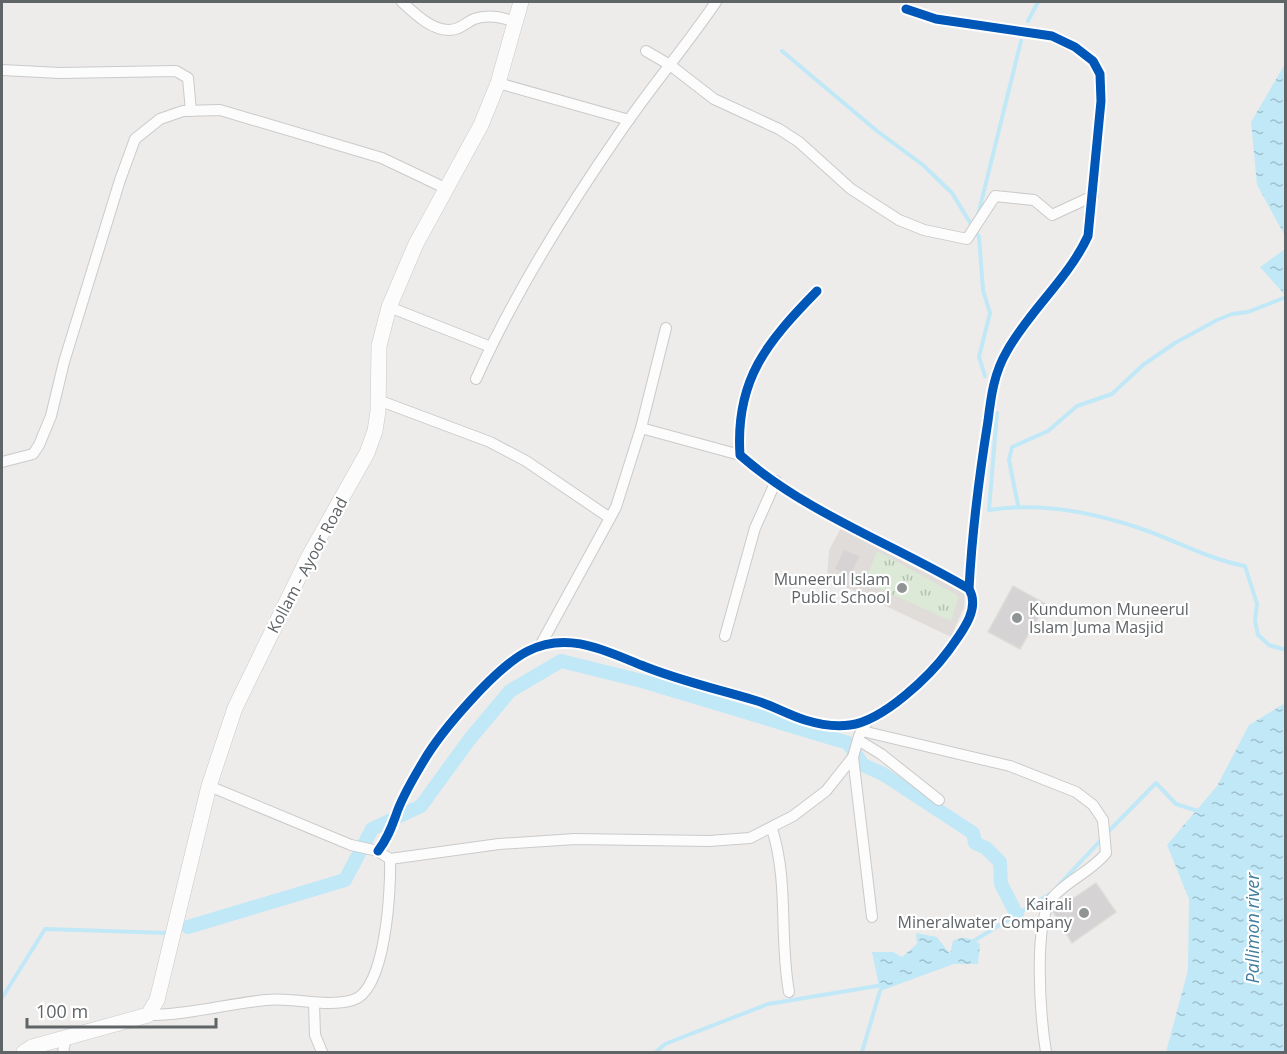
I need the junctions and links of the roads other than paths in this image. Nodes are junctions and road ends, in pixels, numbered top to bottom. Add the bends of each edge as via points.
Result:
1 (402, 2) edge
2 (521, 2) edge
3 (716, 2) edge
4 (906, 9) dead end
5 (515, 22) junction
6 (646, 51) dead end
7 (670, 66) junction
8 (2, 70) edge
9 (498, 83) junction
10 (191, 111) junction
11 (629, 120) junction
12 (445, 188) junction
13 (1093, 196) junction
14 (817, 291) dead end
15 (389, 307) junction
16 (666, 328) dead end
17 (491, 347) junction
18 (476, 379) dead end
19 (378, 400) junction
20 (641, 428) junction
21 (740, 455) junction
22 (2, 462) edge
23 (776, 481) junction
24 (610, 518) junction
25 (969, 589) junction
26 (725, 636) dead end
27 (540, 646) junction
28 (868, 720) junction
29 (857, 746) junction
30 (210, 786) junction
31 (939, 800) dead end
32 (772, 829) junction
33 (378, 851) junction
34 (390, 859) junction
35 (872, 917) dead end
36 (789, 992) dead end
37 (314, 1003) junction
38 (148, 1015) junction
39 (65, 1045) edge
40 (24, 1053) edge
41 (322, 1053) edge
42 (1046, 1053) edge

1 - 5 street via 434,27 447,30 490,16
2 - 5 main road, Kollam - Ayoor Road
3 - 7 street
4 - 13 street via 947,21 1052,36 1093,61 1100,74 1101,100
5 - 9 main road, Kollam - Ayoor Road
6 - 7 street
7 - 11 street
7 - 13 street via 714,99 761,118 799,142 821,165 873,204 924,230 967,239 995,196 1034,200 1052,215
8 - 10 street via 60,74 176,71 188,78
9 - 11 street
9 - 12 main road, Kollam - Ayoor Road via 481,125
10 - 12 street via 220,110 300,132 382,158
10 - 22 street via 160,119 135,139 82,300 51,416 33,454
11 - 17 street via 557,227
12 - 15 main road, Kollam - Ayoor Road
13 - 25 street via 1088,236 1080,254 1025,321 1005,353 992,387 979,466
14 - 21 street via 759,359 738,423
15 - 17 street
15 - 19 main road, Kollam - Ayoor Road via 379,346
16 - 20 street
17 - 18 street
19 - 24 street via 490,442 526,461
19 - 30 main road, Kollam - Ayoor Road via 375,431 367,453 308,558 235,708
20 - 21 street
20 - 24 street
21 - 23 street
23 - 25 street via 839,522
23 - 26 street via 755,528
24 - 27 street
25 - 28 street via 973,604 969,619 945,655 929,675
27 - 28 street via 575,642 601,648 648,668 772,705 804,720 834,726
27 - 33 street via 505,669 436,741
28 - 29 street
29 - 31 street via 881,754
29 - 32 street via 826,791
29 - 35 street
29 - 42 street via 968,755 1052,781 1085,797 1103,820 1107,845 1104,857 1051,899 1043,916 1040,942
30 - 33 street via 351,844
30 - 38 main road, Kollam - Ayoor Road via 166,973
32 - 34 street via 729,841 575,839 499,844
32 - 36 street via 780,859
33 - 34 street
34 - 37 street via 390,907 371,981 360,998
37 - 38 street via 270,1000
37 - 41 street via 315,1035
38 - 39 main road
39 - 40 main road via 32,1047

